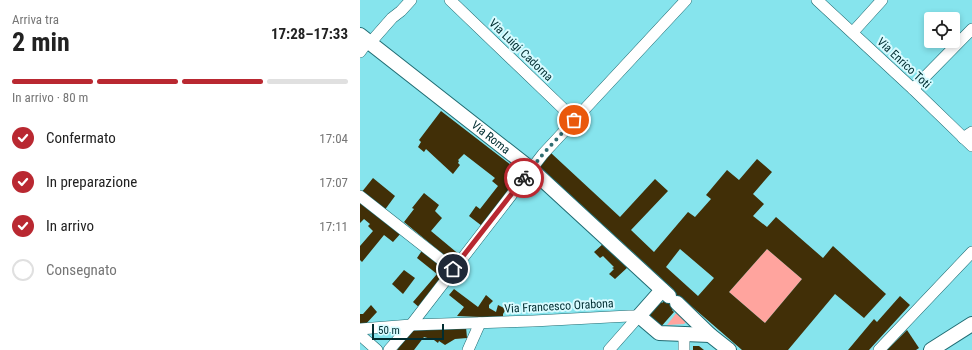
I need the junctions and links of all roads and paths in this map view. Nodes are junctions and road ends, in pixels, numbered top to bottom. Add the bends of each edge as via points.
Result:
1 (411, 0) edge
2 (450, 0) edge
3 (686, 0) edge
4 (817, 0) edge
5 (882, 0) edge
6 (972, 29) edge
7 (852, 32) junction
8 (365, 43) edge
9 (914, 89) junction
10 (574, 120) junction
11 (968, 135) edge
12 (972, 146) edge
13 (531, 169) junction
14 (360, 196) edge
15 (972, 252) edge
16 (453, 269) junction
17 (669, 296) junction
18 (639, 316) junction
19 (480, 322) junction
20 (411, 325) junction
21 (971, 325) edge
22 (360, 329) edge
23 (684, 334) junction
24 (360, 335) edge
25 (710, 335) junction
26 (377, 350) edge
27 (389, 350) edge
28 (468, 350) edge
29 (609, 350) edge
30 (684, 350) edge
31 (729, 350) edge
32 (880, 350) edge
33 (931, 350) edge

1 - 8 street
2 - 10 street, Via Luigi Cadorna
3 - 10 street
4 - 7 street, Via Enrico Toti
5 - 7 street
6 - 9 street
7 - 9 street, Via Enrico Toti
8 - 13 street, Via Roma
9 - 11 street, Via Enrico Toti
10 - 13 street
11 - 12 street, Via Enrico Toti
13 - 16 street
13 - 17 street, Via Roma
14 - 16 street
15 - 32 street
16 - 20 street
17 - 18 street
17 - 25 street, Via Roma
18 - 19 street, Via Francesco Orabona
18 - 23 street via 659,332
18 - 29 street
19 - 20 street, Via Francesco Orabona
19 - 28 street
20 - 22 street, Via Francesco Orabona
20 - 27 street
21 - 33 street
23 - 25 street
23 - 30 street
24 - 26 street
25 - 31 street, Via Roma

